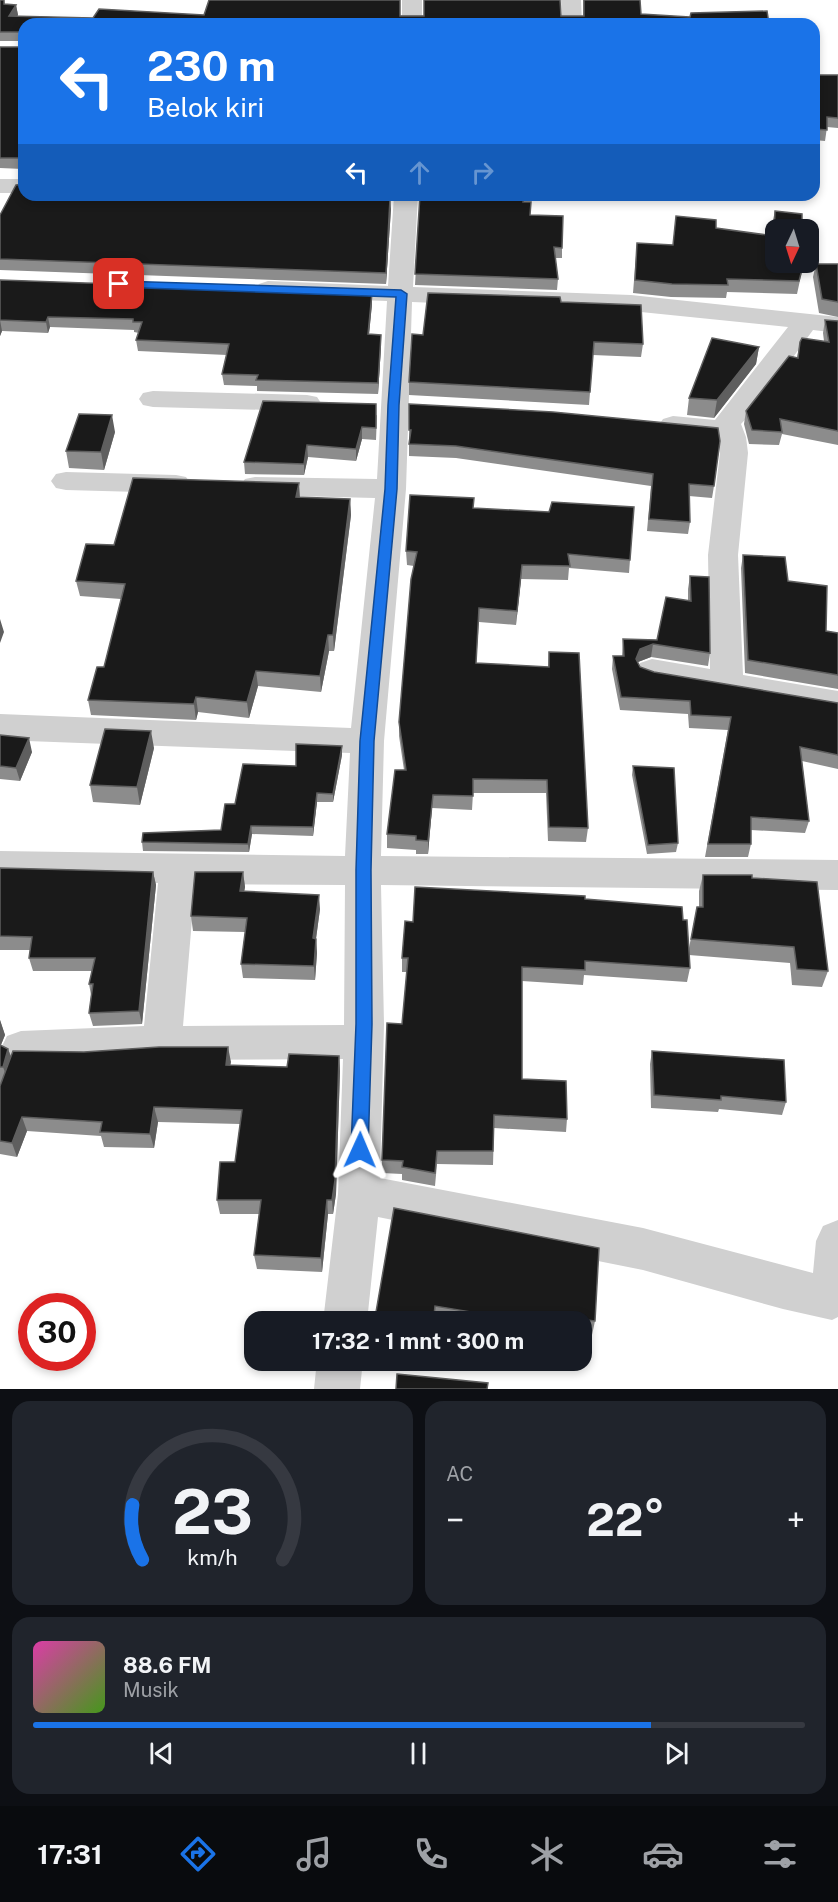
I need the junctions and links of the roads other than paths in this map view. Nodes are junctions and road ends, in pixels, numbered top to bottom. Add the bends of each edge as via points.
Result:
1 (412, 0) edge
2 (571, 0) edge
3 (412, 18) edge
4 (572, 18) edge
5 (0, 186) edge
6 (18, 186) edge
7 (398, 201) edge
8 (250, 289) edge
9 (401, 294) junction
10 (806, 321) junction
11 (838, 325) edge
12 (153, 399) dead end
13 (336, 404) edge
14 (646, 422) edge
15 (728, 430) junction
16 (66, 481) dead end
17 (391, 489) junction
18 (652, 671) edge
19 (728, 684) junction
20 (838, 703) edge
21 (0, 727) edge
22 (367, 741) junction
23 (0, 865) edge
24 (178, 869) junction
25 (363, 870) junction
26 (838, 875) edge
27 (362, 1042) junction
28 (162, 1043) junction
29 (21, 1048) dead end
30 (359, 1194) junction
31 (838, 1241) edge
32 (835, 1299) edge
33 (346, 1311) edge
34 (339, 1371) edge
35 (337, 1389) edge

1 - 3 street
2 - 4 street
5 - 6 street
7 - 9 street
8 - 9 street
9 - 10 street via 631,303
9 - 17 street
10 - 11 street
10 - 15 street via 745,404 730,418
12 - 13 street
14 - 15 street
15 - 19 street via 734,453 723,555
16 - 17 street
17 - 22 street
18 - 19 street
19 - 20 street
21 - 22 street
22 - 25 street
23 - 24 street
24 - 25 street
24 - 28 street
25 - 26 street
25 - 27 street
27 - 28 street
27 - 30 street
28 - 29 street
30 - 32 street via 643,1249
30 - 33 street
31 - 32 street
34 - 35 street

